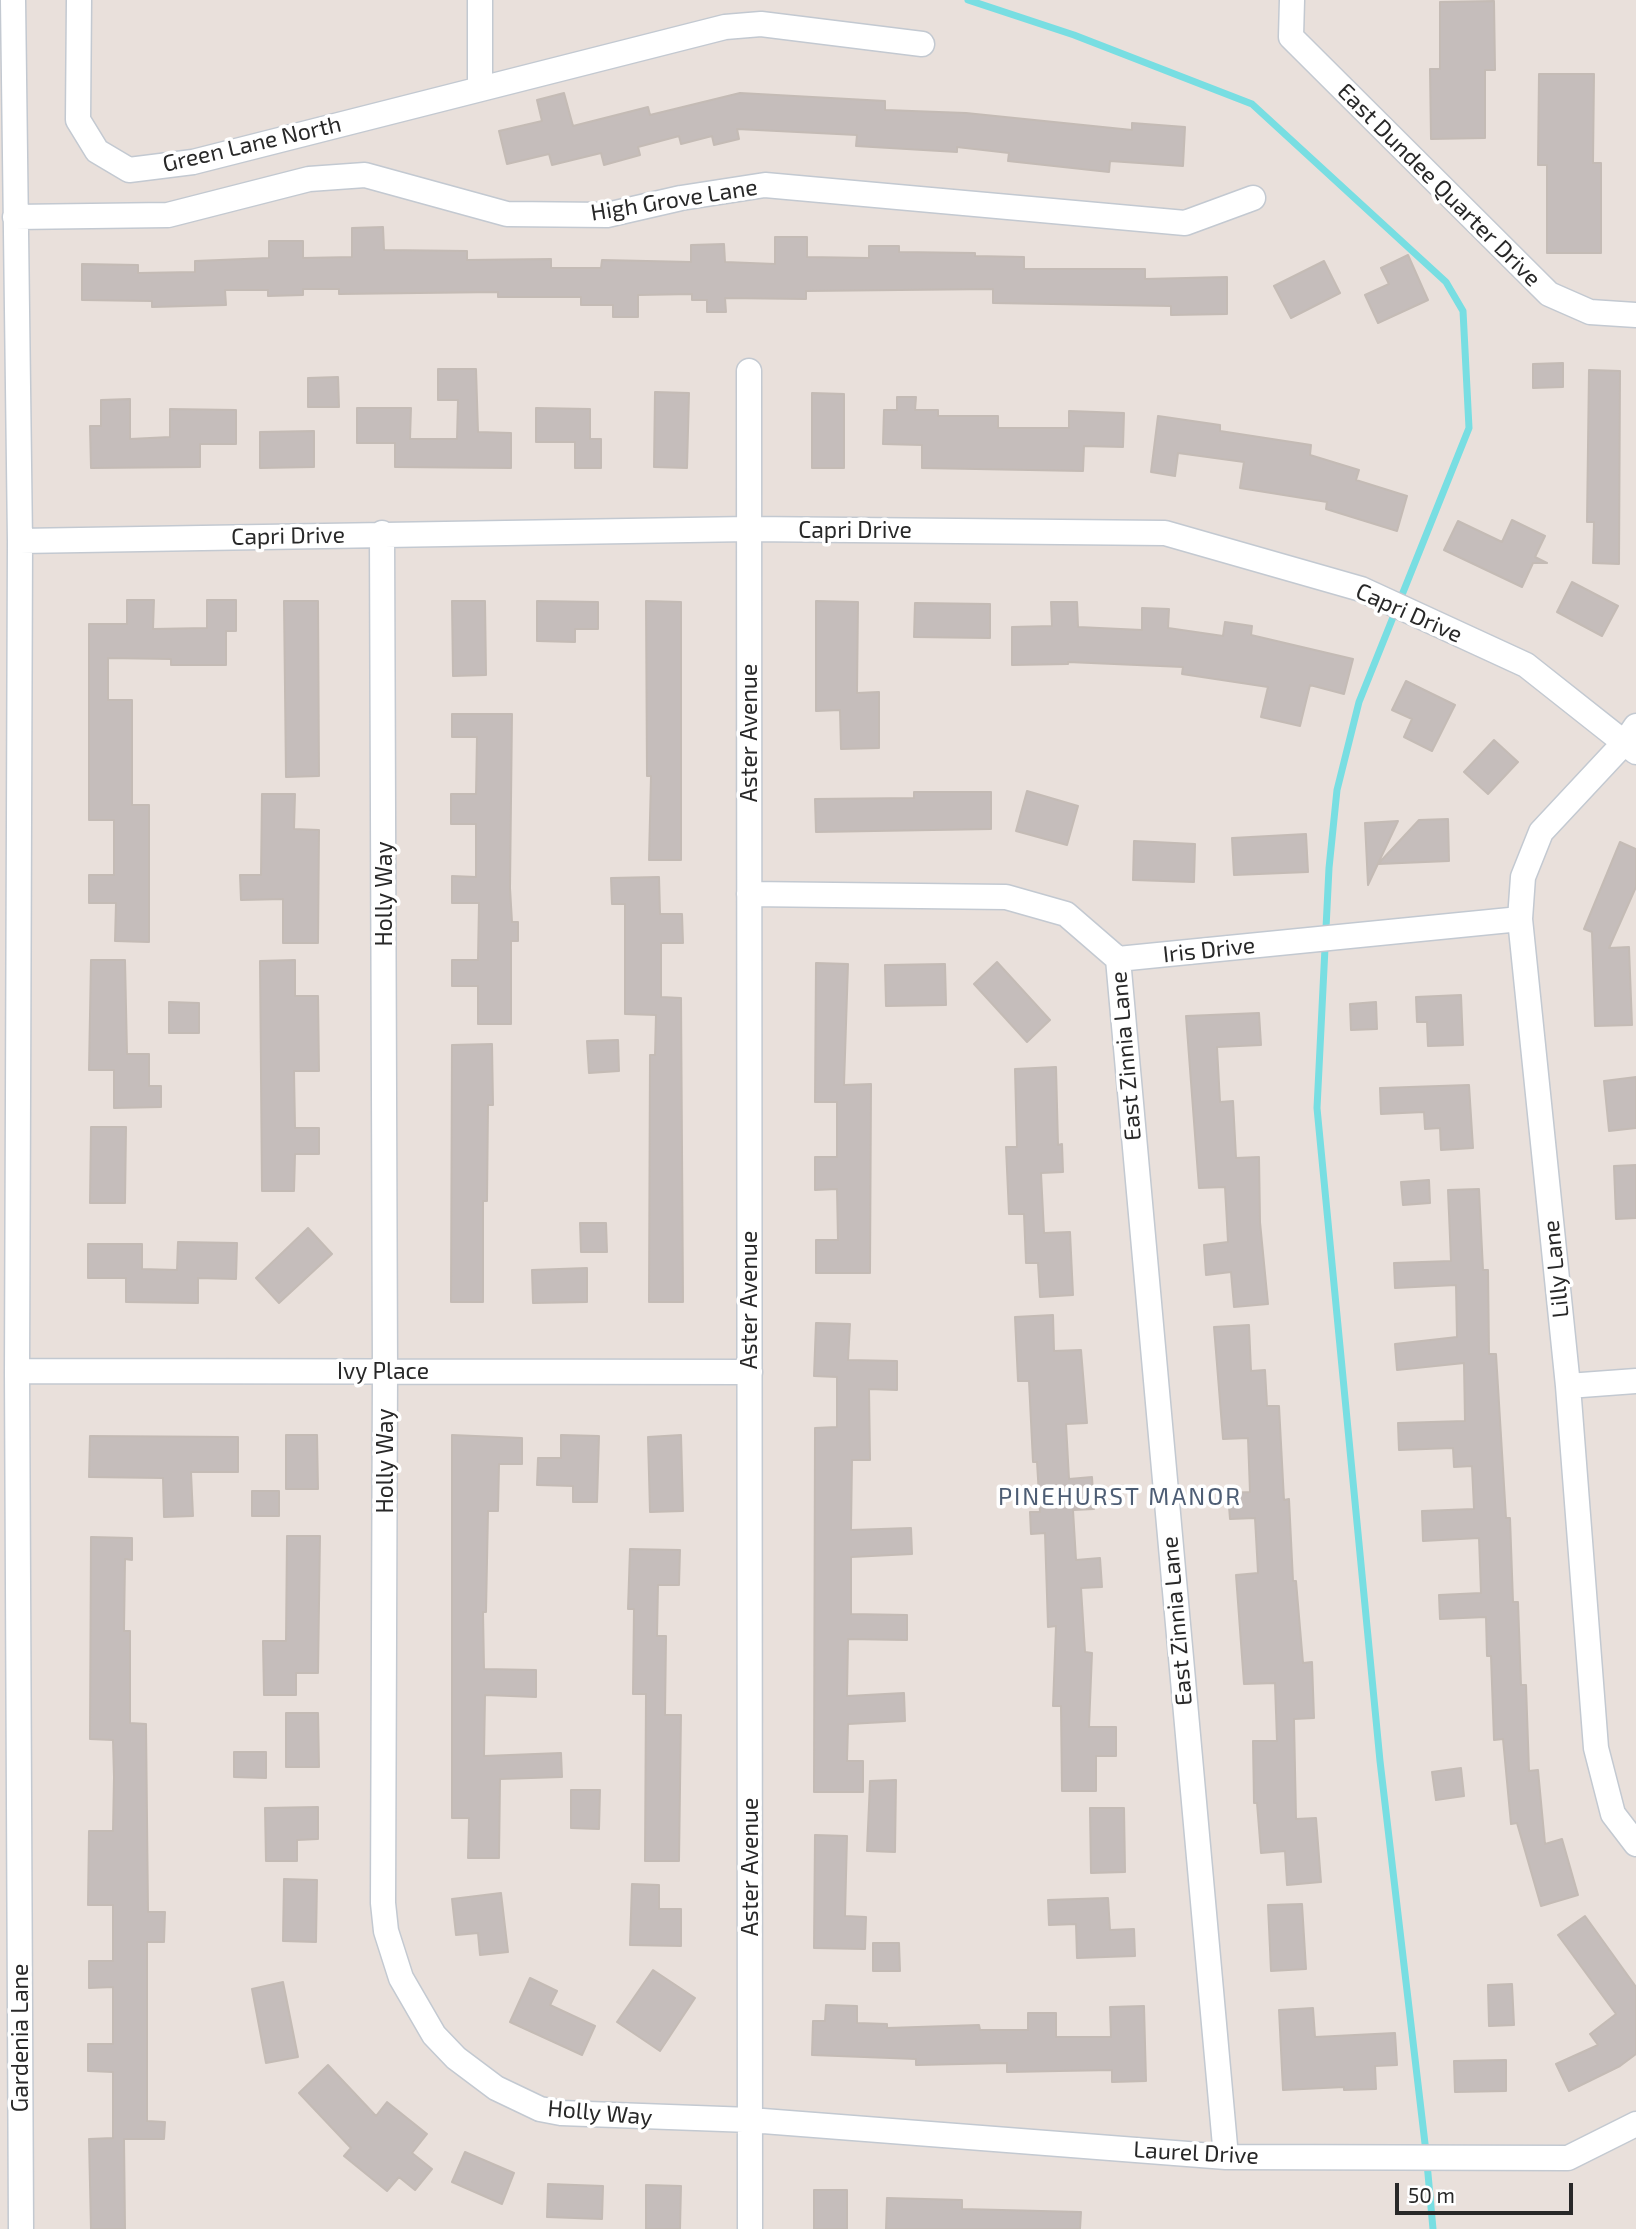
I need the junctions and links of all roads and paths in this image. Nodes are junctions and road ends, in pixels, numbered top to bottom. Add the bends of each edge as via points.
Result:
1 (13, 0) edge
2 (79, 0) edge
3 (480, 0) edge
4 (1292, 0) edge
5 (922, 44) dead end
6 (480, 89) junction
7 (1253, 198) dead end
8 (15, 216) junction
9 (1636, 314) edge
10 (749, 371) dead end
11 (749, 529) junction
12 (382, 533) junction
13 (20, 541) junction
14 (1632, 740) edge
15 (749, 894) junction
16 (1520, 919) junction
17 (1118, 959) junction
18 (17, 1371) junction
19 (385, 1371) junction
20 (750, 1372) junction
21 (1636, 1381) edge
22 (1568, 1386) junction
23 (1636, 1844) edge
24 (750, 2120) junction
25 (1636, 2124) edge
26 (1226, 2157) junction
27 (21, 2229) edge
28 (750, 2229) edge

1 - 8 street, Gardenia Lane
2 - 6 street, Green Lane North via 78,120 97,151 129,170 193,162
3 - 6 street
4 - 9 street, East Dundee Quarter Drive via 1291,37 1549,294 1590,312
5 - 6 street, Green Lane North via 761,23 725,27
7 - 8 street, High Grove Lane via 1185,223 765,185 607,215 507,214 365,175 309,178 168,215
8 - 13 street, Gardenia Lane
10 - 11 street, Aster Avenue
11 - 12 street, Capri Drive
11 - 14 street, Capri Drive via 1165,533 1361,589 1526,665
11 - 15 street, Aster Avenue
12 - 13 street, Capri Drive
12 - 19 street, Holly Way
13 - 18 street, Gardenia Lane
14 - 16 street, Lilly Lane via 1541,832 1523,877
15 - 17 street via 1006,897 1066,914
15 - 20 street, Aster Avenue
16 - 17 street, Iris Drive
16 - 22 street, Lilly Lane
17 - 26 street, East Zinnia Lane
18 - 19 street, Ivy Place
18 - 27 street, Gardenia Lane
19 - 20 street, Ivy Place
19 - 24 street, Holly Way via 383,1903 392,1956 409,1997 456,2058 496,2088 540,2109 586,2116
20 - 24 street, Aster Avenue
21 - 22 street
22 - 23 street, Lilly Lane via 1596,1748 1613,1814
24 - 26 street, Laurel Drive
24 - 28 street, Aster Avenue
25 - 26 street, Laurel Drive via 1568,2158

